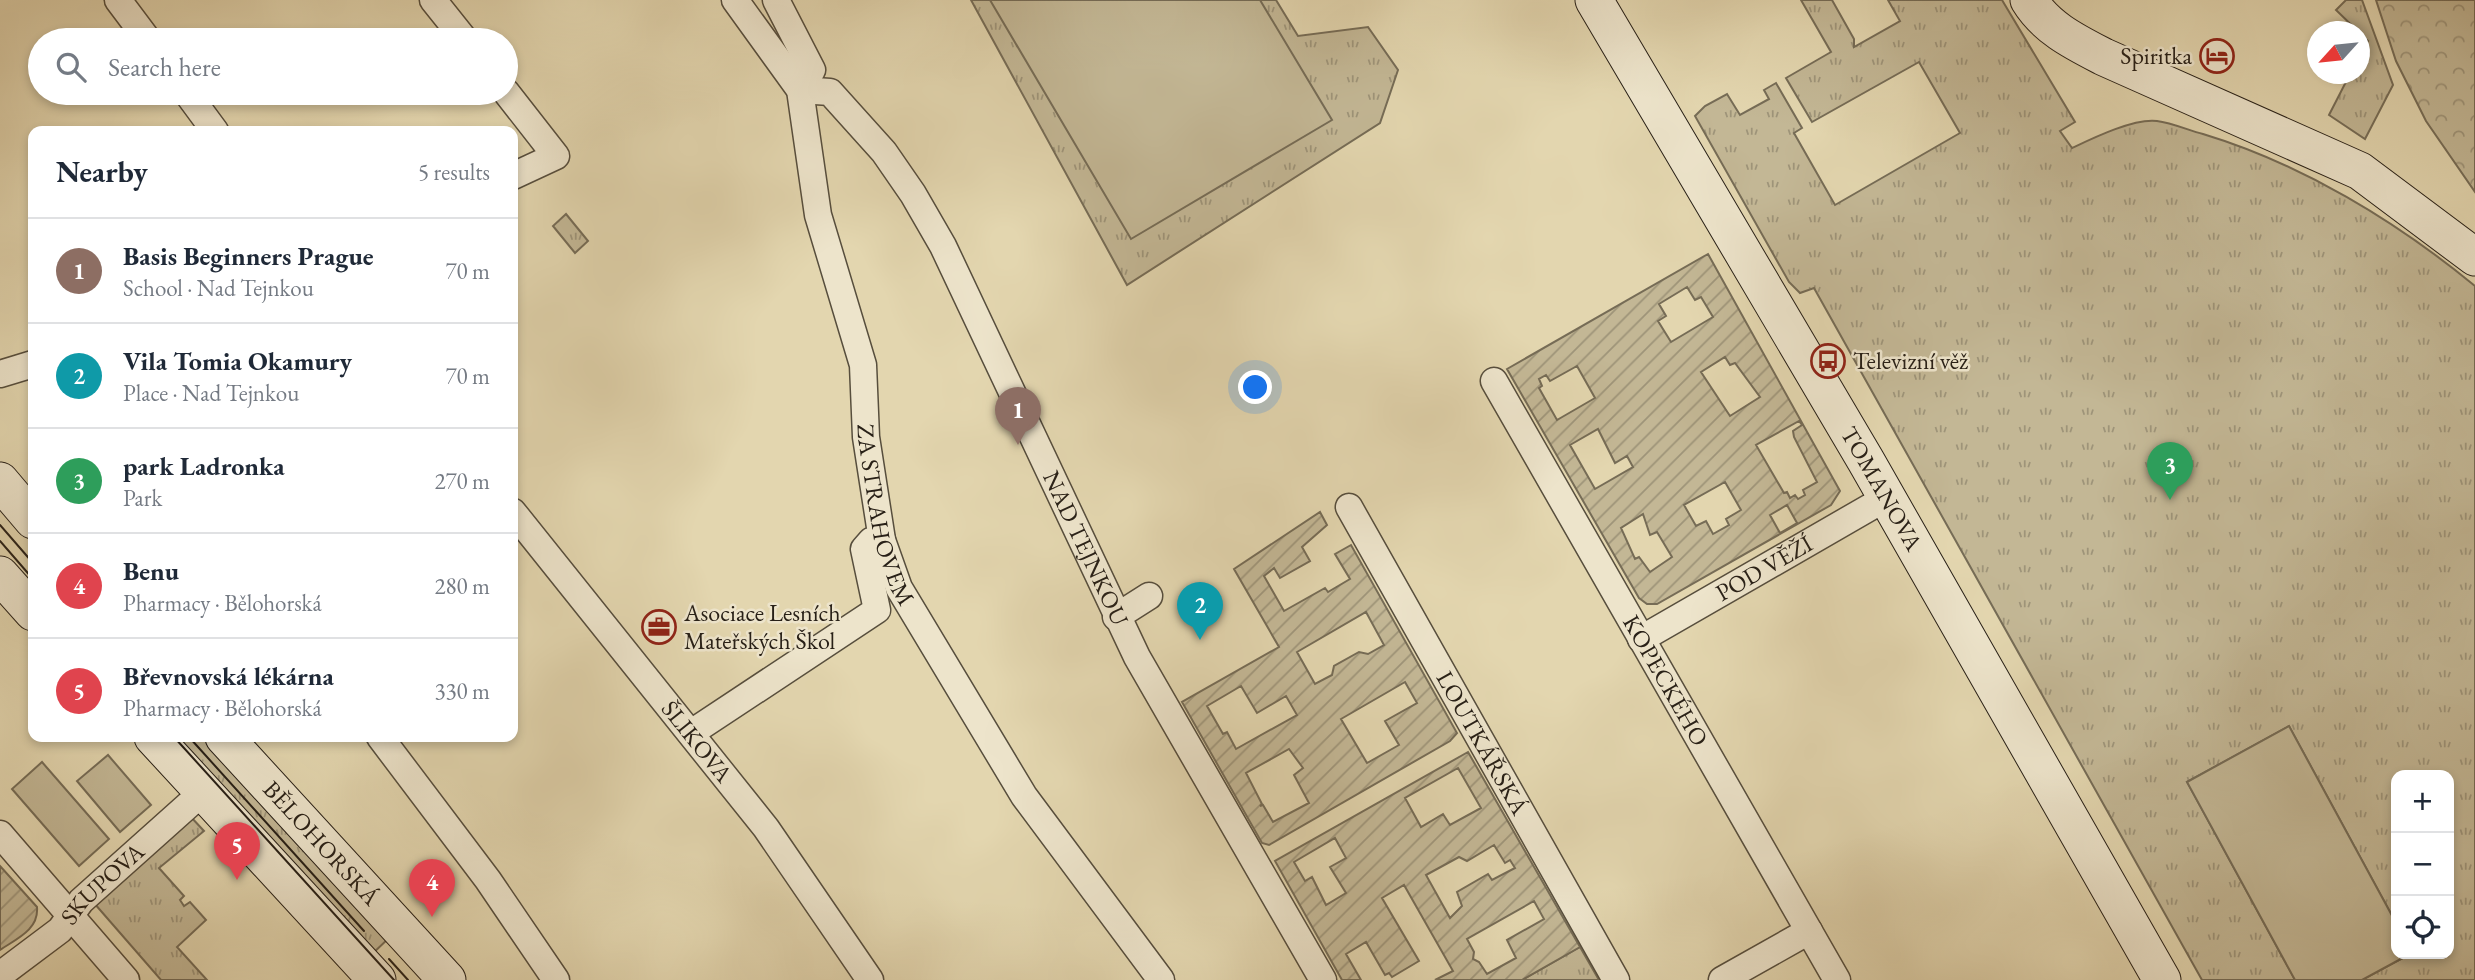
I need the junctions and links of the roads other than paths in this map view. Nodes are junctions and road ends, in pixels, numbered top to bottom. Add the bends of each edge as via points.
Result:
1 (118, 0) edge
2 (433, 0) edge
3 (735, 0) edge
4 (776, 0) edge
5 (1594, 0) edge
6 (2034, 8) edge
7 (139, 28) edge
8 (455, 28) edge
9 (800, 90) junction
10 (196, 105) edge
11 (516, 105) edge
12 (211, 126) edge
13 (518, 174) edge
14 (2475, 257) edge
15 (28, 366) edge
16 (0, 374) edge
17 (1494, 381) dead end
18 (0, 481) edge
19 (1886, 498) junction
20 (1349, 507) dead end
21 (28, 514) edge
22 (518, 518) edge
23 (882, 540) junction
24 (0, 575) edge
25 (1149, 596) dead end
26 (28, 606) edge
27 (1116, 617) junction
28 (1641, 639) junction
29 (691, 733) junction
30 (158, 742) edge
31 (229, 742) edge
32 (384, 742) edge
33 (204, 791) junction
34 (0, 834) edge
35 (71, 916) junction
36 (1809, 931) junction
37 (0, 975) edge
38 (126, 980) edge
39 (377, 980) edge
40 (447, 980) edge
41 (556, 980) edge
42 (870, 980) edge
43 (1161, 980) edge
44 (1323, 980) edge
45 (1616, 980) edge
46 (1722, 980) edge
47 (1837, 980) edge
48 (2162, 980) edge

1 - 7 street
2 - 8 street
3 - 9 street, ZA STRAHOVEM
4 - 9 street via 812,70
5 - 19 street, TOMANOVA
6 - 14 street via 2070,40 2104,57 2360,171
9 - 23 street, ZA STRAHOVEM via 818,215 863,365 866,437
9 - 27 street, NAD TEJNKOU via 830,92 884,152 914,194 969,295
10 - 12 street
11 - 13 street via 556,156
15 - 16 street
17 - 28 street, KOPECKÉHO
18 - 21 street
19 - 28 street, POD VĚŽÍ
19 - 48 street, TOMANOVA
20 - 45 street, LOUTKÁŘSKÁ
22 - 29 street, ŠLIKOVA
23 - 29 street via 871,541 864,549 877,610
23 - 43 street, ZA STRAHOVEM via 899,588 1024,796
24 - 26 street
25 - 27 street
27 - 44 street, NAD TEJNKOU
28 - 36 street, KOPECKÉHO
29 - 42 street, ŠLIKOVA via 766,828
30 - 33 street, BĚLOHORSKÁ
31 - 40 street, BĚLOHORSKÁ
32 - 41 street via 488,880
33 - 35 street, SKUPOVA via 81,901
33 - 39 street, BĚLOHORSKÁ
34 - 35 street
35 - 37 street, SKUPOVA via 60,930
35 - 38 street
36 - 46 street
36 - 47 street, KOPECKÉHO

